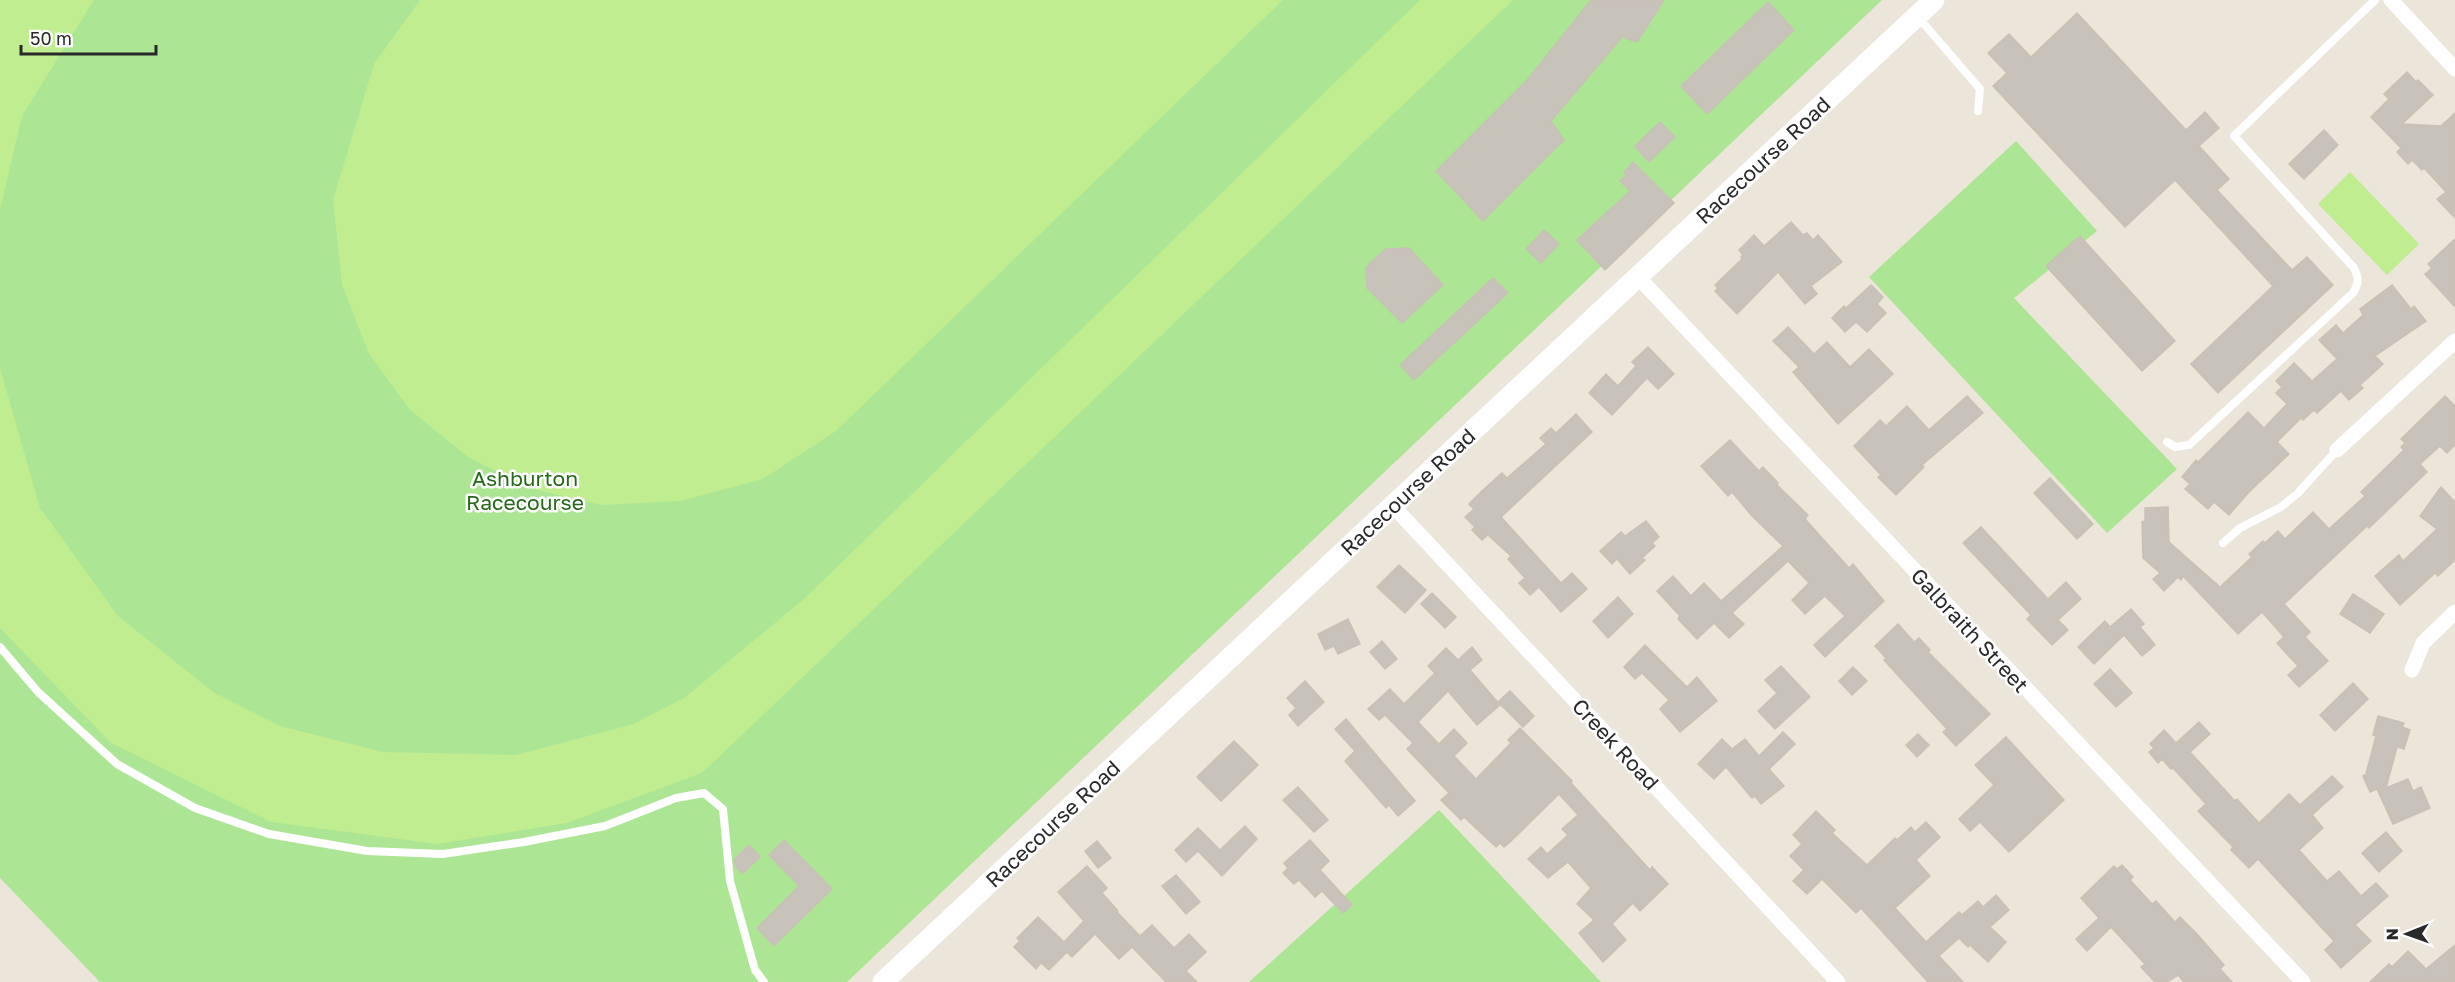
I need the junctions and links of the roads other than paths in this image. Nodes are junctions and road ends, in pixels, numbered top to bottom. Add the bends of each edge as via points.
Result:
1 (1934, 0) edge
2 (2375, 0) edge
3 (2391, 0) edge
4 (1917, 16) junction
5 (2455, 69) edge
6 (1978, 111) dead end
7 (1638, 277) junction
8 (2455, 341) edge
9 (2167, 442) dead end
10 (2337, 450) joint
11 (1393, 506) junction
12 (2223, 543) dead end
13 (2455, 612) edge
14 (0, 647) edge
15 (2412, 670) dead end
16 (764, 982) edge
17 (883, 982) edge
18 (1838, 982) edge
19 (2303, 982) edge

1 - 4 street, Racecourse Road
2 - 9 lane via 2234,136 2354,267 2357,285 2353,293 2189,445 2175,447
3 - 5 street
4 - 6 lane via 1980,89
4 - 7 street, Racecourse Road
7 - 11 street, Racecourse Road
7 - 19 street, Galbraith Street
8 - 10 street
10 - 12 lane via 2297,494 2240,528
11 - 17 street, Racecourse Road
11 - 18 street, Creek Road
13 - 15 street via 2423,643
14 - 16 lane via 38,692 117,764 195,808 269,834 367,851 443,854 605,826 676,798 704,793 723,809 730,881 755,970

